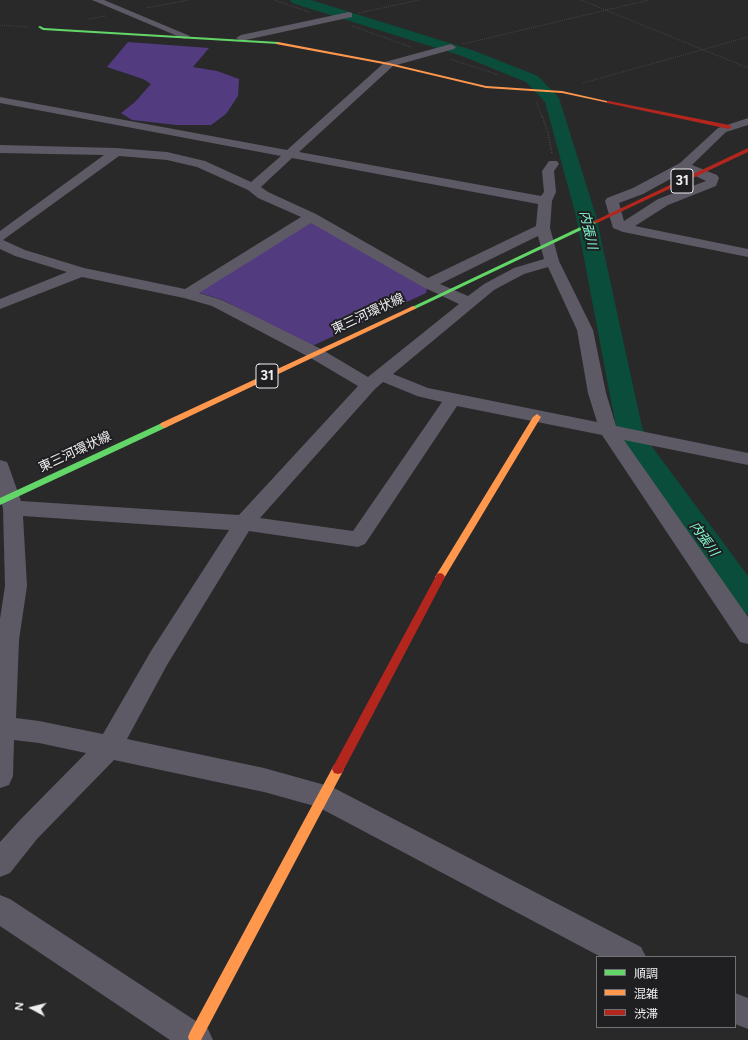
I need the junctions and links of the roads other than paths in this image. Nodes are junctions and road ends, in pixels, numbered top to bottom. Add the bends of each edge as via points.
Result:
1 (96, 0) edge
2 (349, 15) road end
3 (40, 27) road end
4 (185, 36) junction
5 (241, 38) junction
6 (451, 47) road end
7 (389, 64) junction
8 (0, 100) edge
9 (748, 121) edge
10 (728, 127) junction
11 (0, 150) edge
12 (748, 150) edge
13 (116, 152) junction
14 (290, 154) junction
15 (553, 164) road end
16 (684, 166) junction
17 (701, 173) junction
18 (253, 187) junction
19 (544, 201) junction
20 (311, 217) junction
21 (543, 228) junction
22 (623, 228) junction
23 (0, 237) edge
24 (0, 244) edge
25 (748, 254) edge
26 (552, 261) junction
27 (81, 272) junction
28 (428, 284) junction
29 (445, 292) junction
30 (187, 294) junction
31 (470, 303) junction
32 (0, 304) edge
33 (315, 353) junction
34 (375, 380) junction
35 (453, 399) junction
36 (537, 417) junction
37 (608, 431) junction
38 (748, 459) edge
39 (0, 467) edge
40 (7, 503) edge
41 (244, 522) junction
42 (748, 635) edge
43 (4, 655) edge
44 (3, 728) junction
45 (109, 747) junction
46 (0, 776) edge
47 (323, 796) junction
48 (0, 863) edge
49 (0, 909) edge
50 (630, 956) edge
51 (736, 1008) edge
52 (748, 1014) edge
53 (196, 1039) edge

1 - 4 street
2 - 5 street
3 - 4 street
4 - 5 street
5 - 7 street via 270,41
6 - 7 street
7 - 10 street via 486,87 558,92
7 - 14 street
8 - 14 street
9 - 10 street
10 - 16 street
11 - 13 street
12 - 17 street, 東三河環状線 / 31
13 - 18 street via 166,156 201,164
13 - 23 street
14 - 18 street
14 - 19 street
15 - 19 street via 548,171 550,192
16 - 17 street
16 - 22 street via 638,191 612,201 618,225
17 - 22 street via 713,178 712,183 663,202
17 - 29 street, 東三河環状線 / 31
18 - 20 street via 263,195
19 - 21 street
20 - 28 street
20 - 30 street
21 - 26 street
21 - 28 street
22 - 25 street
24 - 27 street
26 - 31 street via 519,271 489,287
26 - 37 street via 585,330 597,393
27 - 30 street
27 - 32 street
28 - 29 street
29 - 31 street
29 - 33 street, 東三河環状線 / 31
30 - 33 street via 217,303
31 - 34 street
33 - 34 street via 341,370
33 - 40 street, 東三河環状線 / 31
34 - 35 street
34 - 41 street
35 - 36 street
35 - 41 street via 358,539
36 - 37 street
36 - 47 street via 450,559
37 - 38 street
37 - 42 street
39 - 40 street
40 - 41 street
40 - 43 street via 16,586
41 - 45 street via 158,658
43 - 44 street
44 - 45 street via 39,732
44 - 46 street
45 - 47 street via 264,780
45 - 48 street via 28,830
47 - 50 street
47 - 53 street
49 - 53 street
51 - 52 street

